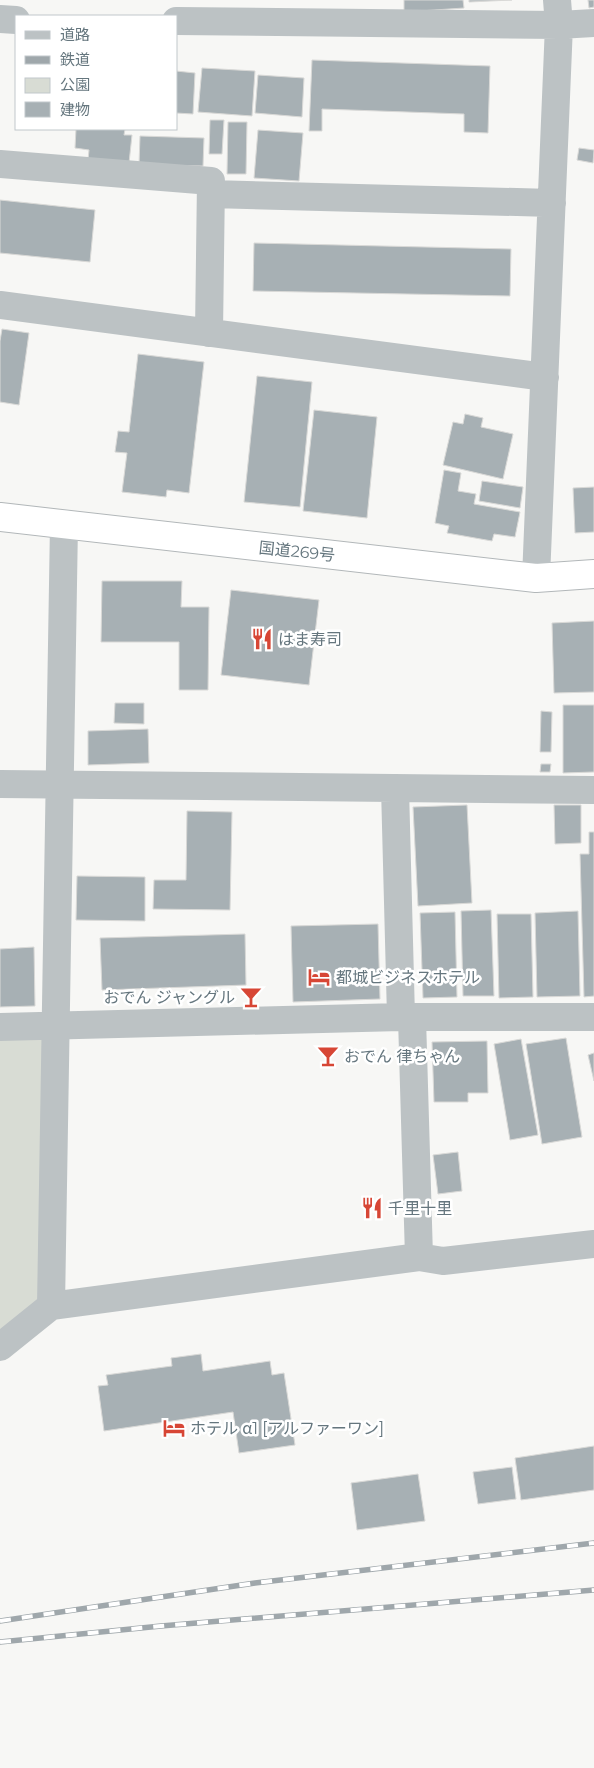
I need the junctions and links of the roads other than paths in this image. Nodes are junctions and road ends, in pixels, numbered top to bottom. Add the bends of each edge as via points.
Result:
1 (558, 13) edge
2 (0, 20) edge
3 (15, 20) edge
4 (178, 21) edge
5 (594, 23) edge
6 (0, 164) edge
7 (212, 194) junction
8 (552, 203) junction
9 (0, 305) edge
10 (209, 333) junction
11 (545, 377) junction
12 (0, 517) edge
13 (64, 524) junction
14 (594, 574) edge
15 (536, 578) junction
16 (0, 784) edge
17 (60, 784) junction
18 (395, 788) junction
19 (594, 790) edge
20 (594, 1017) edge
21 (406, 1018) junction
22 (56, 1026) junction
23 (0, 1027) edge
24 (594, 1244) edge
25 (419, 1257) junction
26 (51, 1306) junction
27 (0, 1347) edge

1 - 4 street
1 - 5 street
1 - 8 street
2 - 3 street
6 - 7 street via 211,181
7 - 8 street
7 - 10 street
8 - 11 street
9 - 10 street
10 - 11 street
11 - 15 street
12 - 13 highway, 国道269号
13 - 15 highway, 国道269号
13 - 17 street
14 - 15 highway, 国道269号
16 - 17 street
17 - 18 street
17 - 22 street
18 - 19 street
18 - 21 street
20 - 21 street
21 - 22 street
21 - 25 street
22 - 23 street
22 - 26 street
24 - 25 street via 443,1261
25 - 26 street
26 - 27 street

